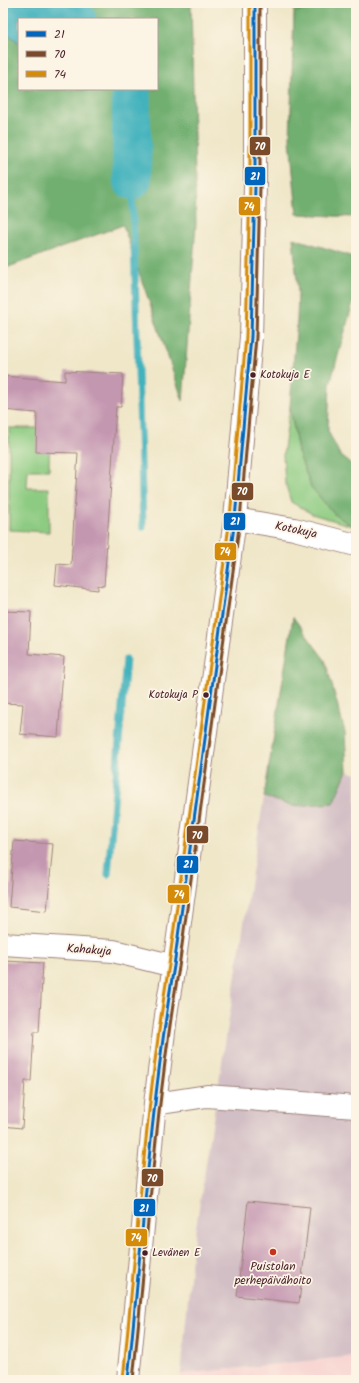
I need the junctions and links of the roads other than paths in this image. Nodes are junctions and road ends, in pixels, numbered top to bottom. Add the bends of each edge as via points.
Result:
1 (255, 3) edge
2 (235, 519) junction
3 (356, 545) edge
4 (3, 944) edge
5 (174, 966) junction
6 (155, 1104) junction
7 (356, 1107) edge
8 (128, 1380) edge
9 (134, 1380) edge

1 - 2 main road via 255,186 251,337
2 - 3 main road, Kotokuja via 294,529
2 - 5 main road
4 - 5 main road, Kahakuja via 113,951
5 - 6 main road
6 - 7 main road via 207,1096
6 - 8 main road
8 - 9 main road

